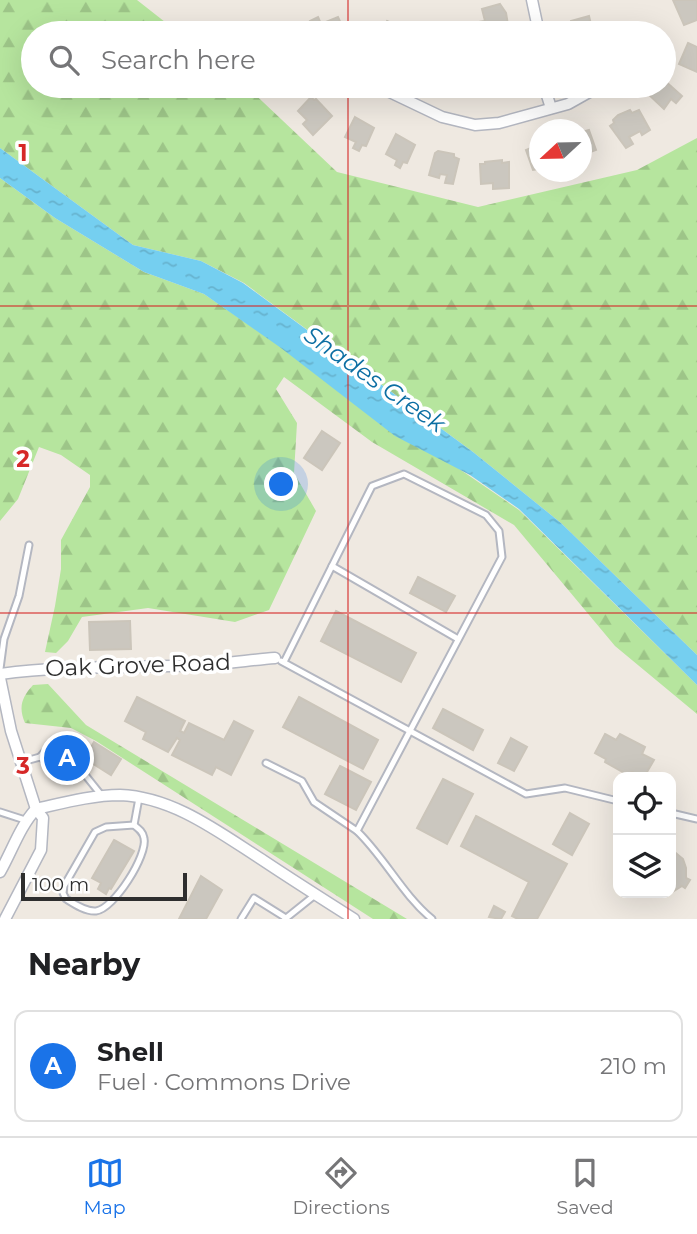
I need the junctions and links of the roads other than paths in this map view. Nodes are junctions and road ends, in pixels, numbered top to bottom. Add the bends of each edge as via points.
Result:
1 (532, 0) edge
2 (536, 21) edge
3 (402, 98) edge
4 (548, 98) edge
5 (582, 98) edge
6 (551, 108) junction
7 (30, 545) dead end
8 (332, 566) junction
9 (458, 639) junction
10 (280, 660) junction
11 (0, 668) edge
12 (0, 676) edge
13 (409, 730) junction
14 (63, 744) dead end
15 (46, 750) junction
16 (82, 755) dead end
17 (56, 756) dead end
18 (40, 757) junction
19 (22, 762) junction
20 (266, 763) dead end
21 (50, 764) dead end
22 (74, 768) dead end
23 (82, 771) junction
24 (69, 776) dead end
25 (103, 796) junction
26 (139, 798) junction
27 (613, 799) edge
28 (36, 809) junction
29 (0, 812) edge
30 (676, 814) edge
31 (697, 819) edge
32 (25, 820) junction
33 (134, 825) junction
34 (358, 831) junction
35 (4, 856) edge
36 (0, 872) edge
37 (315, 895) junction
38 (285, 918) edge
39 (5, 919) edge
40 (241, 919) edge
41 (354, 919) edge
42 (432, 919) edge

1 - 2 street
3 - 6 street via 465,123 499,123
4 - 6 street
5 - 6 street
7 - 11 lane
8 - 9 lane
8 - 9 lane via 372,486 395,476 404,474 486,515 499,531 502,557
8 - 10 lane
9 - 13 lane
10 - 12 street, Oak Grove Road via 34,669
10 - 13 lane
12 - 19 street, Oak Grove Road
13 - 27 lane via 526,794 565,788
13 - 34 lane
14 - 15 lane via 55,740
15 - 17 lane
15 - 18 lane
16 - 23 lane via 86,759
18 - 19 lane
18 - 21 lane
19 - 28 street, Oak Grove Road
20 - 34 lane via 302,781 314,802
22 - 23 lane
23 - 24 lane
23 - 25 lane
25 - 26 street
25 - 28 street
26 - 33 lane
26 - 37 street via 178,809
28 - 32 street
28 - 39 street, Oak Grove Road via 43,818 41,850
29 - 32 lane
30 - 31 lane
32 - 35 street
33 - 33 lane via 95,832 64,886 66,900 92,911 112,903 144,846
34 - 42 lane via 417,907
35 - 36 street
37 - 38 lane
37 - 41 street
38 - 40 lane via 254,898

